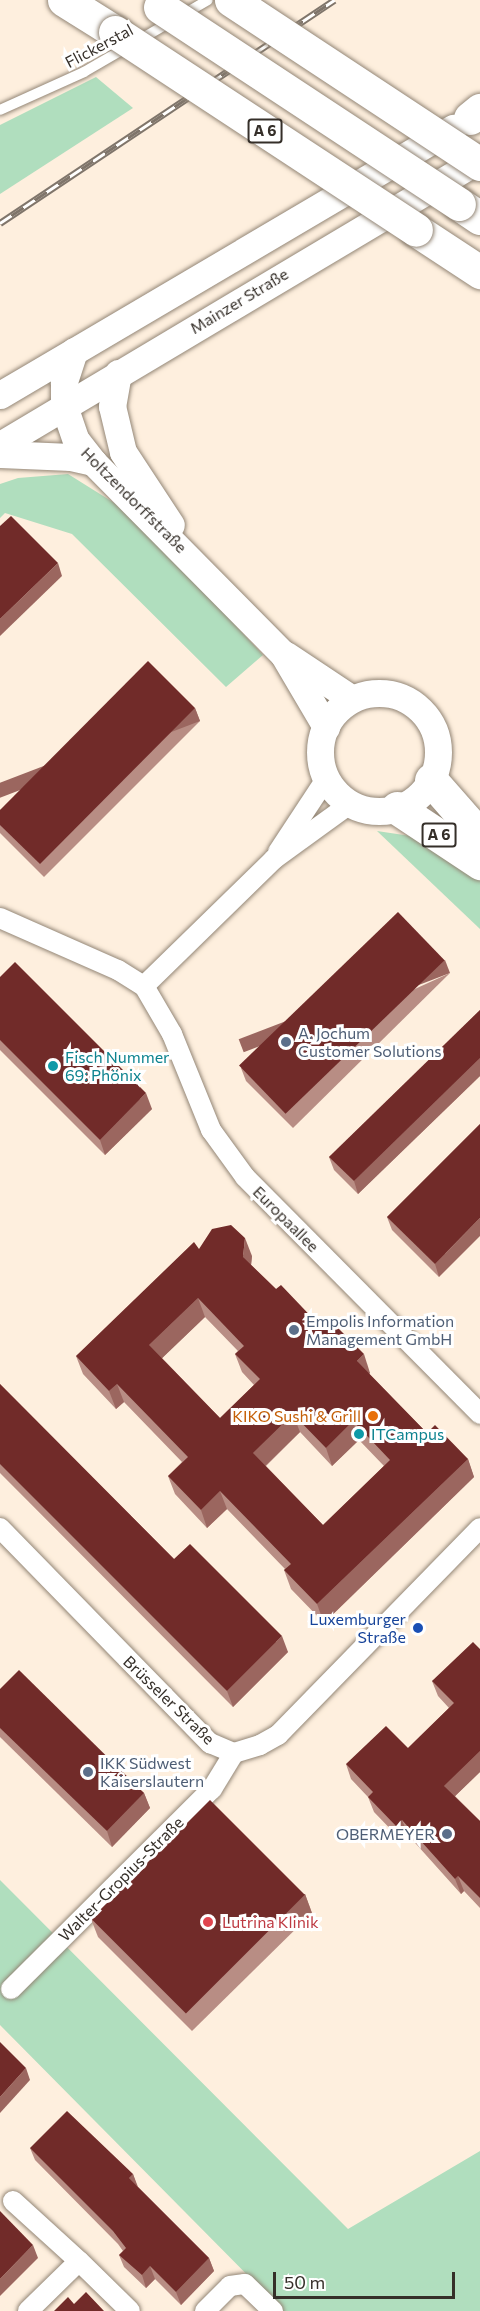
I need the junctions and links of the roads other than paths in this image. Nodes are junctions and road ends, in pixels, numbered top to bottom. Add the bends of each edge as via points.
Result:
1 (64, 0) edge
2 (208, 0) edge
3 (231, 0) edge
4 (154, 4) edge
5 (0, 110) edge
6 (477, 114) edge
7 (480, 162) edge
8 (470, 211) edge
9 (480, 273) edge
10 (74, 351) junction
11 (118, 373) junction
12 (0, 395) edge
13 (64, 406) junction
14 (0, 445) edge
15 (0, 454) edge
16 (93, 462) junction
17 (193, 559) junction
18 (283, 654) junction
19 (352, 699) junction
20 (326, 727) junction
21 (326, 779) junction
22 (431, 780) junction
23 (350, 804) junction
24 (397, 808) junction
25 (480, 836) edge
26 (274, 859) junction
27 (480, 862) edge
28 (1, 919) edge
29 (144, 986) junction
30 (480, 1414) edge
31 (0, 1528) edge
32 (480, 1528) edge
33 (234, 1753) junction
34 (5, 1995) edge
35 (13, 2200) dead end
36 (79, 2260) junction
37 (28, 2311) edge
38 (130, 2311) edge
39 (205, 2311) edge
40 (273, 2311) edge

1 - 9 highway, A 6, bridge
2 - 5 lane, Flickerstal via 84,72
3 - 7 highway, bridge
4 - 8 highway, bridge
6 - 10 main road
7 - 11 main road, Mainzer Straße
10 - 12 main road
10 - 13 main road via 64,382
11 - 13 main road, Mainzer Straße
11 - 17 main road, Holtzendorffstraße via 112,406 123,452
13 - 14 main road, Mainzer Straße
13 - 16 main road, Holtzendorffstraße via 76,440
15 - 16 main road via 71,457
16 - 17 main road, Holtzendorffstraße
17 - 18 main road, Holtzendorffstraße
18 - 19 main road, Holtzendorffstraße
18 - 20 main road, Holtzendorffstraße
19 - 20 main road
19 - 22 main road via 390,694 423,713 438,745
20 - 21 main road via 320,744
21 - 23 main road
21 - 26 street
22 - 24 main road via 423,792
22 - 25 highway
23 - 24 main road via 365,810
23 - 26 street
24 - 27 highway, A 6
26 - 29 street
28 - 29 street, Europaallee via 118,970
29 - 30 street, Europaallee via 172,1034 211,1130 245,1177
31 - 33 street, Brüsseler Straße via 210,1743
32 - 33 street, Brüsseler Straße via 278,1735
33 - 34 street, Walter-Gropius-Straße via 212,1790
35 - 36 street
36 - 37 street
36 - 38 street
39 - 40 street via 230,2286 245,2284

